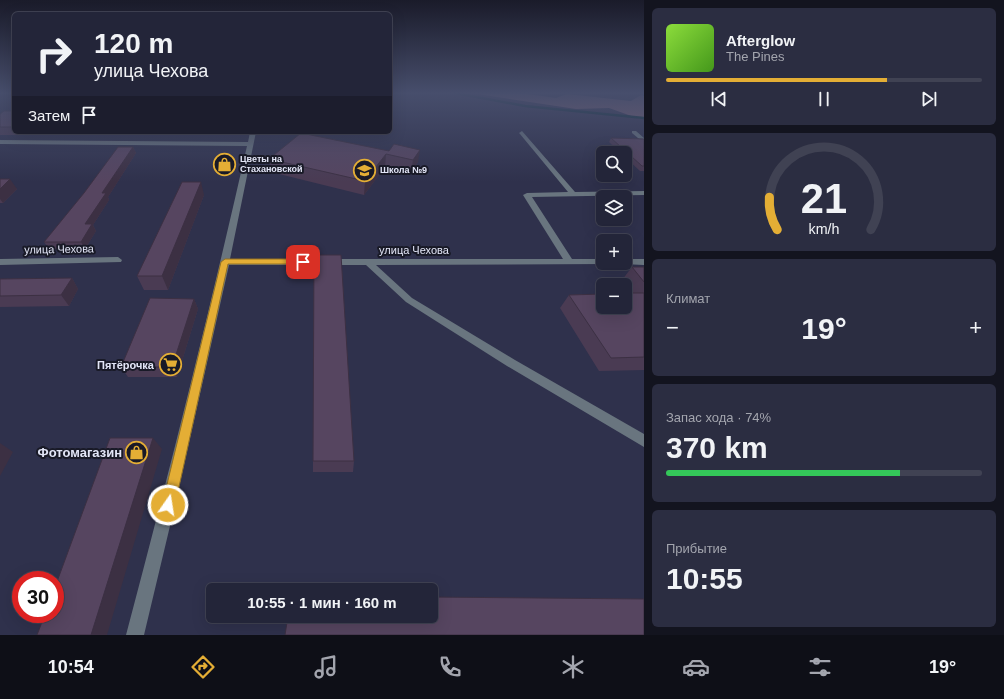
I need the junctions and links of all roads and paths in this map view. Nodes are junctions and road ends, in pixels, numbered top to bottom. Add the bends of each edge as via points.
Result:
1 (634, 132) dead end
2 (522, 133) dead end
3 (252, 134) edge
4 (644, 141) edge
5 (0, 142) edge
6 (250, 144) junction
7 (644, 193) edge
8 (573, 194) junction
9 (118, 260) dead end
10 (0, 262) edge
11 (225, 262) junction
12 (368, 262) junction
13 (569, 262) junction
14 (596, 262) edge
15 (632, 262) edge
16 (644, 262) edge
17 (644, 441) edge
18 (135, 635) edge

1 - 4 street
2 - 8 street
3 - 6 street
5 - 6 street
6 - 11 street
7 - 8 street
8 - 13 street via 527,195
9 - 10 street, улица Чехова
11 - 12 street, улица Чехова
11 - 18 street
12 - 13 street, улица Чехова
12 - 17 street via 409,300
13 - 14 street, улица Чехова
15 - 16 street

